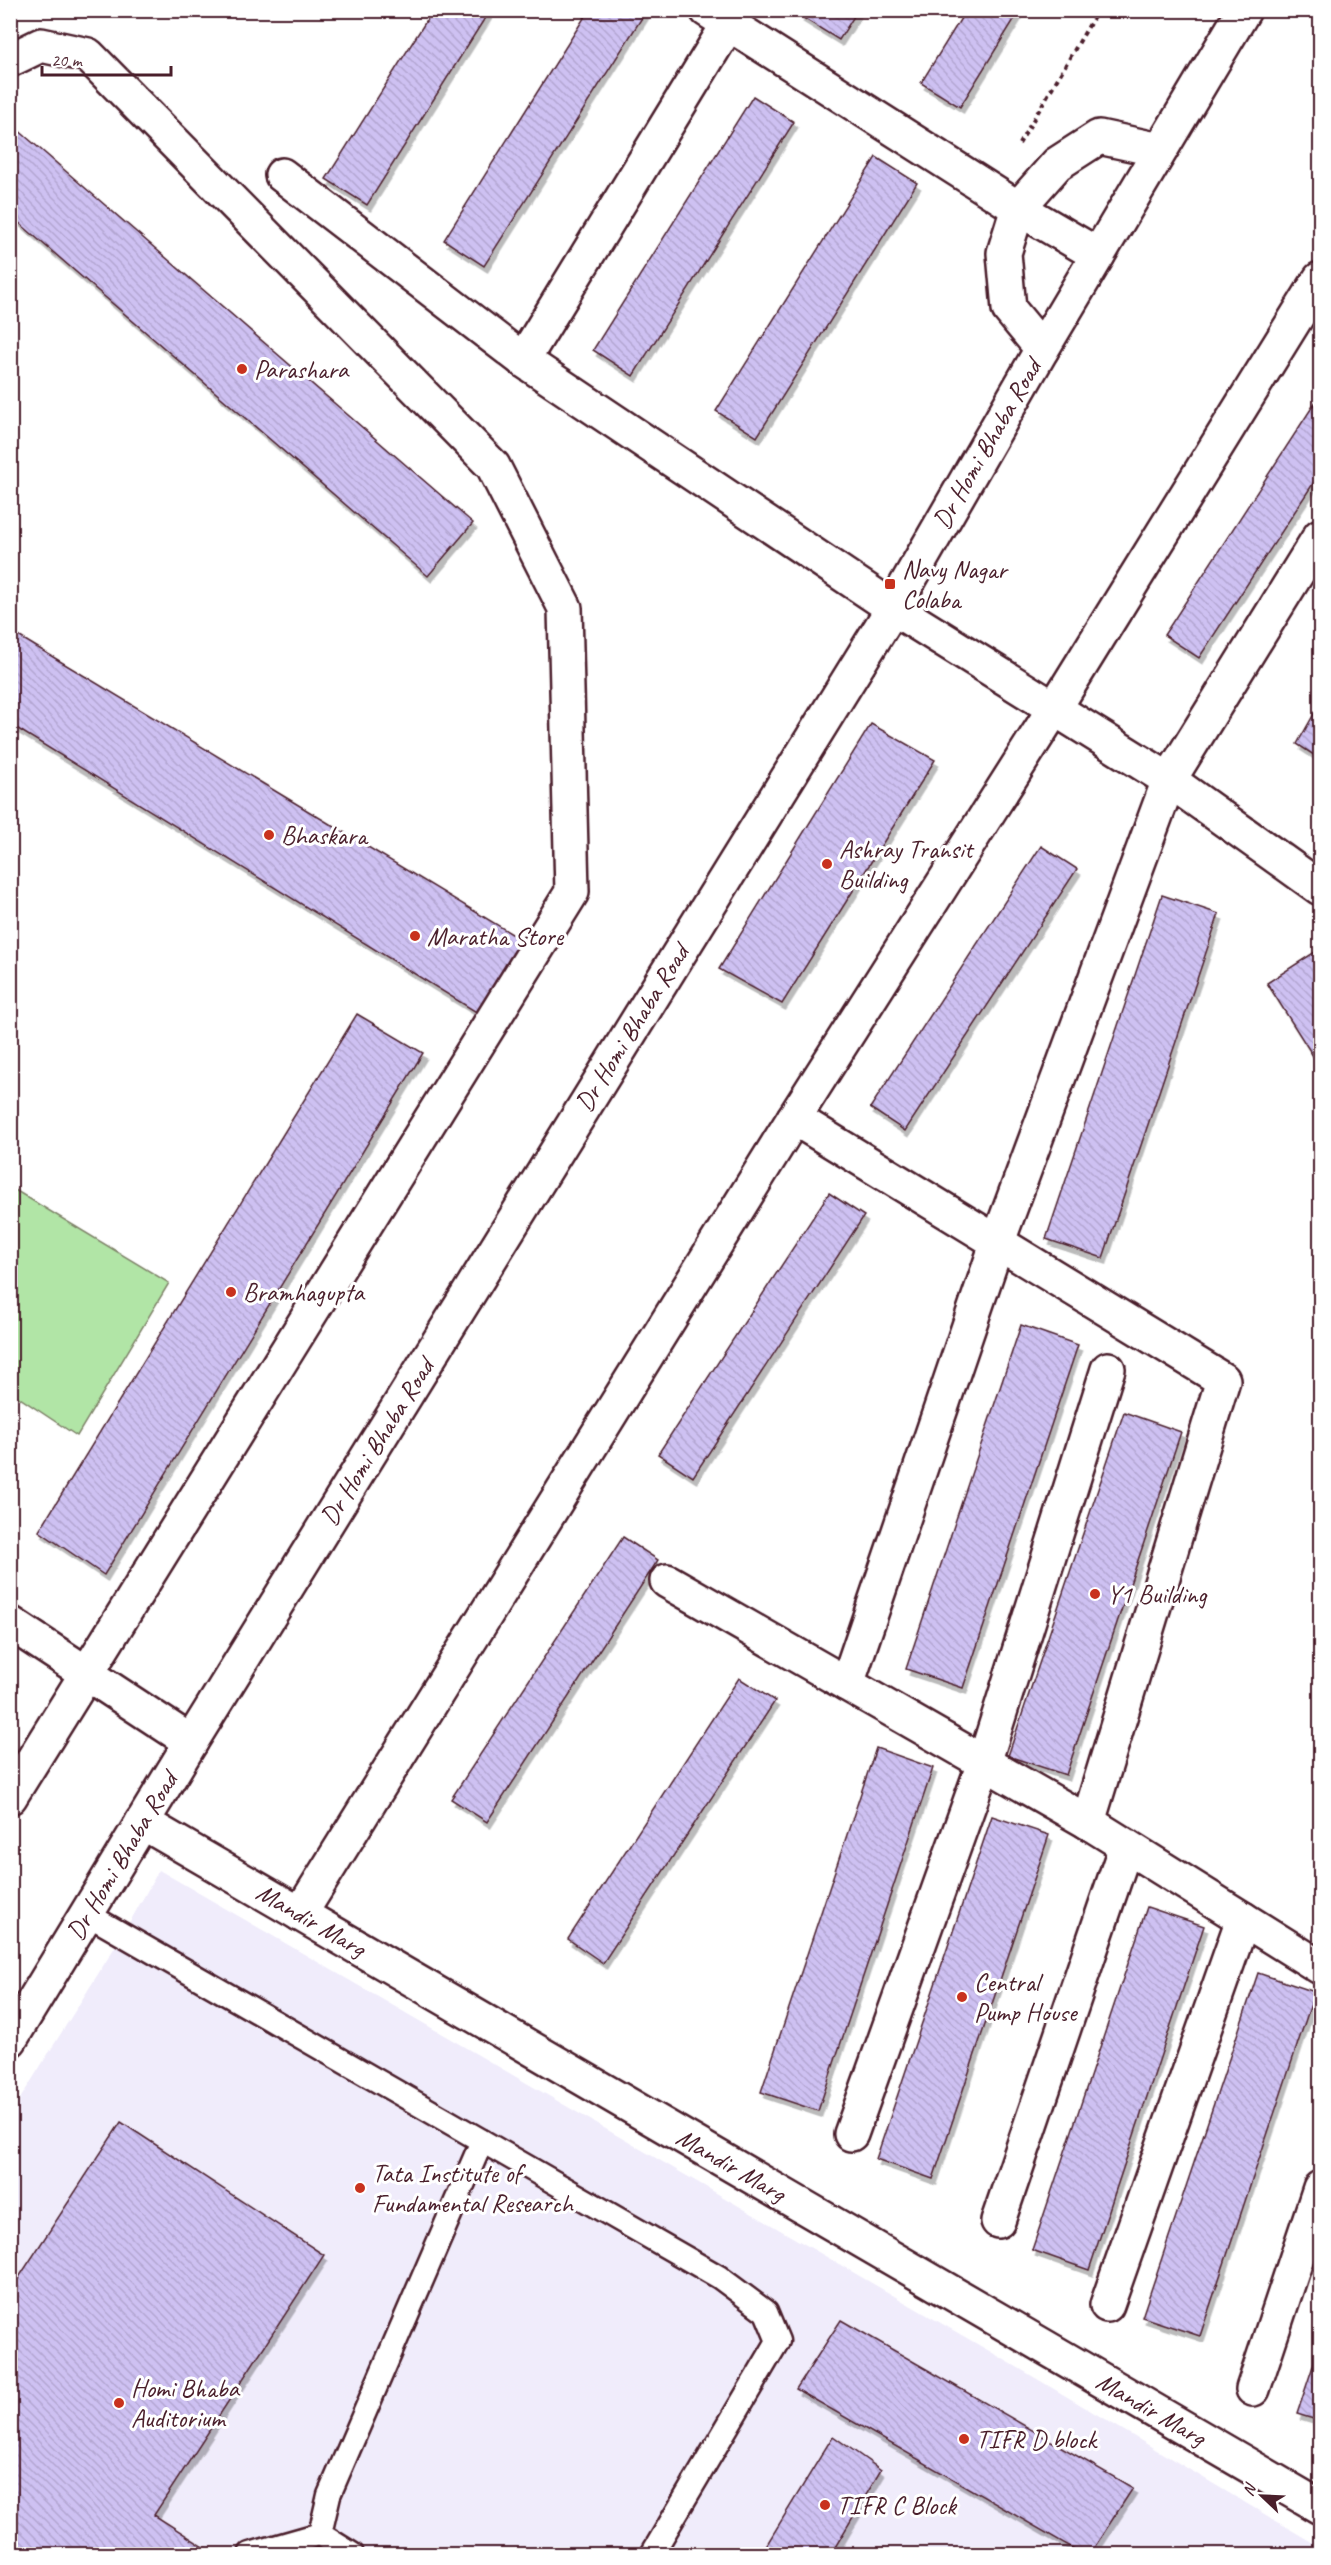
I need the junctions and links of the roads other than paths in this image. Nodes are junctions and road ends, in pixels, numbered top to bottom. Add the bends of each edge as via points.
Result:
1 (1244, 10) edge
2 (724, 15) edge
3 (10, 60) edge
4 (1160, 150) junction
5 (282, 176) dead end
6 (1018, 208) junction
7 (1098, 255) junction
8 (1320, 279) edge
9 (1042, 349) junction
10 (523, 360) junction
11 (1320, 536) edge
12 (893, 608) junction
13 (1054, 710) junction
14 (1169, 780) junction
15 (1320, 888) edge
16 (794, 1118) junction
17 (998, 1241) junction
18 (1108, 1369) dead end
19 (668, 1581) dead end
20 (10, 1623) edge
21 (85, 1674) junction
22 (847, 1684) junction
23 (191, 1742) junction
24 (984, 1762) junction
25 (10, 1797) edge
26 (142, 1822) junction
27 (1088, 1822) junction
28 (1126, 1846) junction
29 (87, 1914) junction
30 (300, 1914) junction
31 (1243, 1919) junction
32 (1320, 1967) edge
33 (10, 2040) edge
34 (851, 2134) dead end
35 (482, 2141) junction
36 (1320, 2188) edge
37 (998, 2221) dead end
38 (1107, 2306) dead end
39 (1253, 2389) dead end
40 (1320, 2507) edge
41 (320, 2534) junction
42 (250, 2554) edge
43 (352, 2554) edge
44 (652, 2554) edge

1 - 4 street, Dr Homi Bhaba Road
2 - 6 street
2 - 10 street
3 - 21 street via 41,45 88,55 493,466 565,608 572,892
4 - 6 street via 1099,138 1057,164
4 - 7 street, Dr Homi Bhaba Road
5 - 10 street
6 - 7 street
6 - 9 street via 1004,253 1009,309
7 - 9 street, Dr Homi Bhaba Road
8 - 13 street
9 - 12 street, Dr Homi Bhaba Road
10 - 12 street
11 - 14 street
12 - 13 street
12 - 23 street, Dr Homi Bhaba Road
13 - 14 street
13 - 16 street
14 - 15 street
14 - 17 street
16 - 17 street
16 - 30 street
17 - 22 street
17 - 27 street via 1223,1380
18 - 24 street
19 - 22 street
20 - 21 street
21 - 23 street
21 - 25 street
22 - 24 street
23 - 26 street, Dr Homi Bhaba Road
24 - 27 street
24 - 34 street
26 - 29 street, Dr Homi Bhaba Road
26 - 30 street, Mandir Marg
27 - 28 street
28 - 31 street
28 - 37 street
29 - 33 street, Dr Homi Bhaba Road
29 - 35 lane
30 - 40 street, Mandir Marg
31 - 32 street
31 - 38 street
35 - 41 lane via 329,2495
35 - 44 lane via 719,2277 766,2312 778,2341
36 - 39 street
41 - 42 lane
41 - 43 lane

